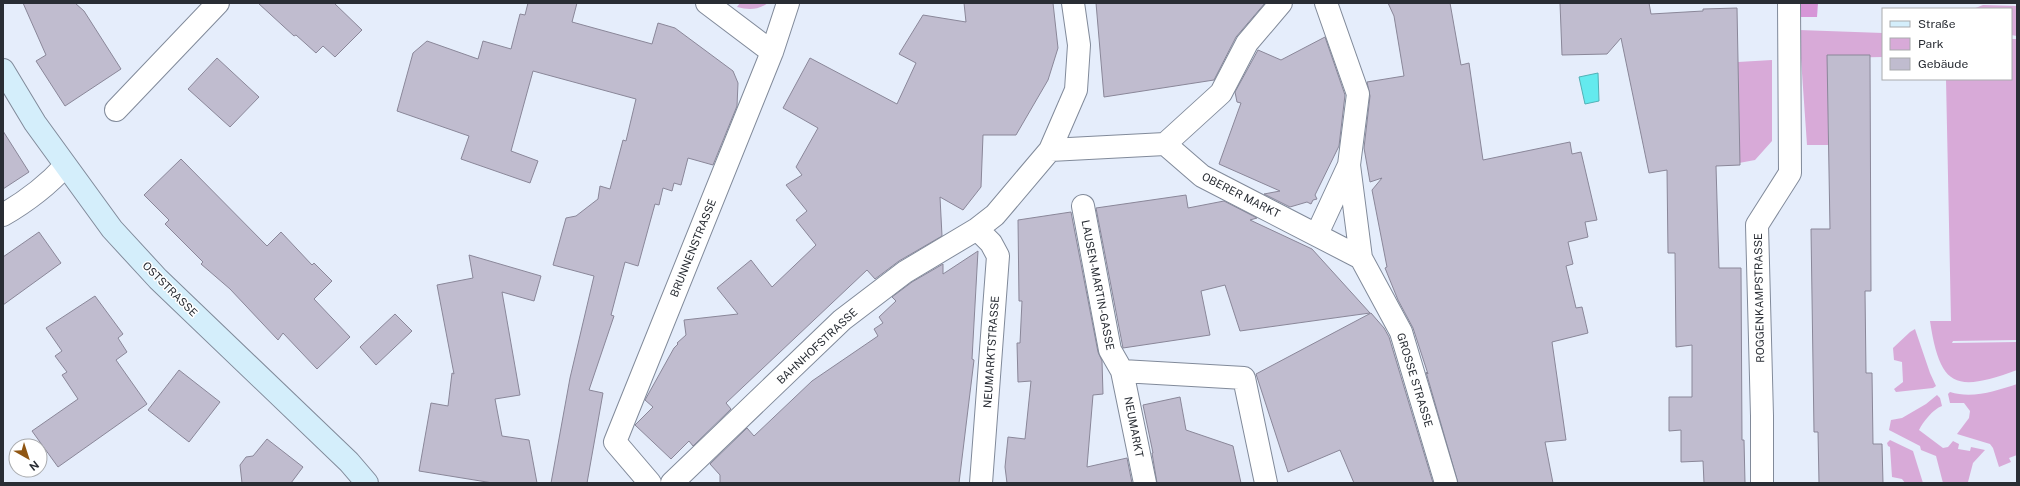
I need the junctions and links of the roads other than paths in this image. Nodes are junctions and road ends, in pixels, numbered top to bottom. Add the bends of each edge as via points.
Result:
1 (218, 3) edge
2 (707, 3) edge
3 (788, 3) edge
4 (1073, 3) edge
5 (1281, 3) edge
6 (1326, 3) edge
7 (1789, 3) edge
8 (772, 52) junction
9 (3, 70) edge
10 (116, 110) dead end
11 (1165, 144) junction
12 (1050, 150) junction
13 (1350, 159) junction
14 (65, 166) junction
15 (1083, 206) dead end
16 (3, 215) edge
17 (977, 229) junction
18 (1317, 234) junction
19 (1361, 258) junction
20 (1122, 371) junction
21 (684, 479) edge
22 (367, 483) edge
23 (650, 483) edge
24 (981, 483) edge
25 (1145, 483) edge
26 (1266, 483) edge
27 (1446, 483) edge
28 (1762, 483) edge

1 - 10 street
2 - 8 street
3 - 8 street, BRUNNENSTRASSE
4 - 12 street via 1079,45 1076,90
5 - 11 street via 1247,43 1221,93
6 - 13 street via 1358,94
7 - 28 street, ROGGENKAMPSTRASSE via 1790,173 1757,225
8 - 23 street, BRUNNENSTRASSE via 615,442
9 - 14 main road, OSTSTRASSE
11 - 12 street
11 - 18 street, OBERER MARKT via 1202,176
12 - 17 street via 994,215
13 - 18 street
13 - 19 street, GROSSE STRASSE
14 - 16 street via 48,185
14 - 22 main road, OSTSTRASSE via 112,229 158,279
15 - 20 street, LAUSEN-MARTIN-GASSE via 1110,350
17 - 21 street, BAHNHOFSTRASSE via 905,272 842,320
17 - 24 street, NEUMARKTSTRASSE via 991,243 998,256
18 - 19 street, OBERER MARKT
19 - 27 street, GROSSE STRASSE via 1401,332
20 - 25 street, NEUMARKT
20 - 26 street via 1244,378

